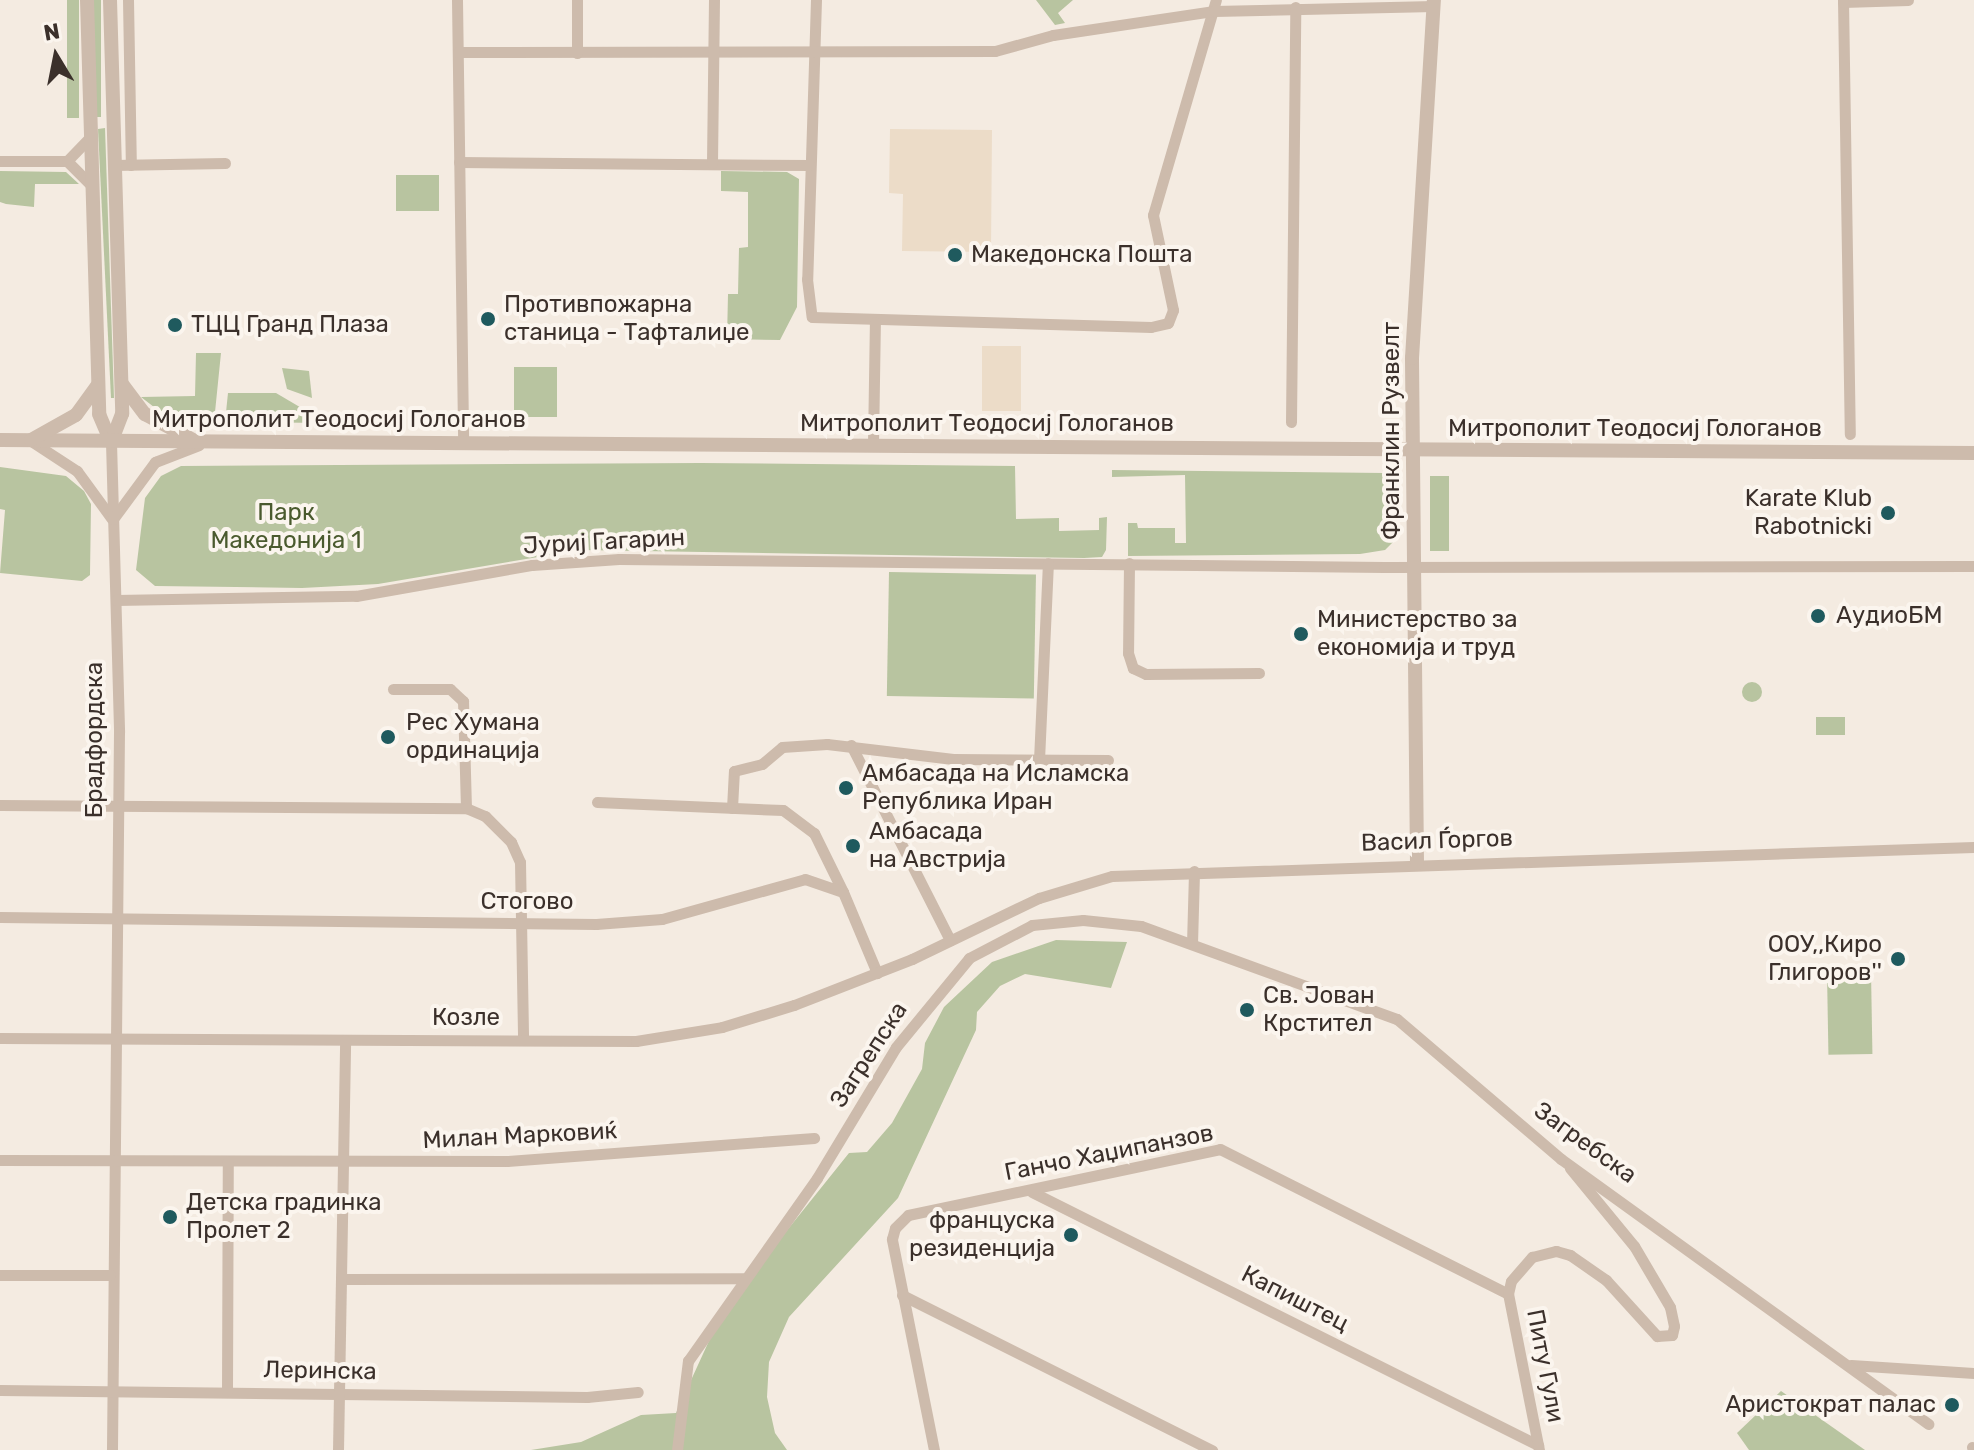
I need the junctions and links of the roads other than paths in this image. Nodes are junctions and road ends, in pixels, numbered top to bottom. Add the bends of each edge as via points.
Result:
1 (87, 0) edge
2 (110, 0) edge
3 (128, 0) edge
4 (457, 0) edge
5 (577, 0) edge
6 (714, 0) edge
7 (816, 0) edge
8 (1908, 0) edge
9 (1843, 1) edge
10 (1434, 3) edge
11 (1215, 5) edge
12 (1295, 7) junction
13 (458, 52) junction
14 (577, 53) junction
15 (713, 54) junction
16 (815, 54) junction
17 (90, 137) junction
18 (0, 161) edge
19 (67, 161) junction
20 (459, 162) junction
21 (225, 163) dead end
22 (712, 163) junction
23 (114, 165) junction
24 (131, 165) junction
25 (810, 165) junction
26 (91, 185) junction
27 (875, 322) junction
28 (122, 384) junction
29 (97, 385) junction
30 (1291, 422) dead end
31 (1850, 434) dead end
32 (0, 440) edge
33 (31, 440) junction
34 (111, 442) junction
35 (463, 443) junction
36 (873, 444) junction
37 (203, 445) junction
38 (1413, 450) junction
39 (1974, 453) edge
40 (112, 520) junction
41 (1048, 563) junction
42 (1129, 563) junction
43 (1974, 566) edge
44 (1414, 567) junction
45 (116, 600) junction
46 (1259, 673) dead end
47 (393, 689) dead end
48 (851, 745) junction
49 (1039, 760) junction
50 (1108, 760) dead end
51 (597, 802) dead end
52 (0, 805) edge
53 (118, 806) junction
54 (466, 808) junction
55 (732, 808) junction
56 (1974, 847) edge
57 (1417, 863) junction
58 (1194, 871) junction
59 (843, 892) junction
60 (0, 917) edge
61 (114, 918) junction
62 (523, 924) junction
63 (950, 940) junction
64 (1192, 944) junction
65 (919, 955) joint
66 (877, 973) junction
67 (0, 1038) edge
68 (114, 1039) junction
69 (345, 1040) junction
70 (523, 1040) junction
71 (814, 1138) dead end
72 (1561, 1159) junction
73 (0, 1160) edge
74 (228, 1161) junction
75 (115, 1162) junction
76 (342, 1163) junction
77 (1032, 1192) junction
78 (0, 1275) edge
79 (110, 1275) junction
80 (745, 1278) junction
81 (342, 1279) junction
82 (1508, 1294) junction
83 (902, 1295) junction
84 (1850, 1365) junction
85 (1974, 1373) edge
86 (0, 1390) edge
87 (112, 1391) junction
88 (227, 1391) junction
89 (638, 1392) dead end
90 (341, 1393) junction
91 (1929, 1424) dead end
92 (1538, 1447) edge
93 (112, 1450) edge
94 (338, 1450) edge
95 (677, 1450) edge
96 (934, 1450) edge
97 (1212, 1450) edge

1 - 17 street
2 - 23 street
3 - 24 street
4 - 13 street
5 - 14 street
6 - 15 street
7 - 16 street
8 - 9 street
9 - 31 street
10 - 12 street
10 - 38 street, Франклин Рузвелт via 1413,345
11 - 12 street
11 - 16 street via 995,51
11 - 27 street via 1152,217 1173,310 1165,325
12 - 30 street
13 - 14 street
13 - 20 street
14 - 15 street
15 - 16 street
15 - 22 street
16 - 25 street
17 - 19 street
17 - 26 street
18 - 19 street
19 - 26 street
20 - 22 street
20 - 35 street
21 - 24 street
22 - 25 street
23 - 24 street
23 - 28 street
25 - 27 street via 810,314 817,320
26 - 29 street
27 - 36 street
28 - 34 street via 122,414
28 - 37 street via 145,414
29 - 33 street via 76,415
29 - 34 street via 99,414
32 - 33 street, Митрополит Теодосиј Гологанов
33 - 34 street, Митрополит Теодосиј Гологанов
33 - 40 street via 77,471
34 - 37 street, Митрополит Теодосиј Гологанов
34 - 40 street, Брадфордска
35 - 36 street, Митрополит Теодосиј Гологанов
35 - 37 street, Митрополит Теодосиј Гологанов
36 - 38 street, Митрополит Теодосиј Гологанов
37 - 40 street via 155,462
38 - 39 street, Митрополит Теодосиј Гологанов
38 - 44 street, Франклин Рузвелт
40 - 45 street, Брадфордска
41 - 42 street, Јуриј Гагарин
41 - 45 street, Јуриј Гагарин via 619,559 532,565 356,596
41 - 49 street
42 - 44 street, Јуриј Гагарин
42 - 46 street via 1128,653 1133,668 1146,674
43 - 44 street, Јуриј Гагарин
44 - 57 street, Франклин Рузвелт
45 - 53 street, Брадфордска
47 - 54 street via 450,689 463,701
48 - 49 street via 953,759
48 - 55 street via 782,747 762,764 734,771
48 - 63 street
49 - 50 street
51 - 55 street
52 - 53 street
53 - 54 street
53 - 61 street, Брадфордска
54 - 62 street via 485,816 517,850
55 - 59 street via 783,810 803,821 821,843
56 - 57 street, Васил Ѓоргов
57 - 58 street, Васил Ѓоргов
58 - 63 street, Васил Ѓоргов via 1112,876 1072,886
58 - 64 street
59 - 62 street, Стогово via 805,879 662,919
59 - 66 street
60 - 61 street, Стогово
61 - 62 street, Стогово
61 - 68 street, Брадфордска
62 - 70 street
63 - 65 street, Васил Ѓоргов
64 - 72 street, Загребска via 1397,1019
64 - 80 street, Загрепска via 1141,926 1071,921 1032,925 969,958 896,1047 817,1178
65 - 66 street, Козле
66 - 70 street, Козле via 759,1016 686,1034 636,1041
67 - 68 street, Козле
68 - 69 street, Козле
68 - 75 street, Брадфордска
69 - 70 street, Козле
69 - 76 street
71 - 76 street, Милан Марковиќ via 523,1161
72 - 82 street, Питу Гули via 1639,1253 1674,1317 1672,1335 1657,1336 1585,1262 1556,1251 1532,1257 1511,1281
72 - 84 street, Загребска
73 - 75 street, Милан Марковиќ
74 - 75 street, Милан Марковиќ
74 - 76 street, Милан Марковиќ
74 - 88 street
75 - 79 street, Брадфордска
76 - 81 street
77 - 82 street, Ганчо Хаџипанзов via 1220,1149
77 - 83 street, Ганчо Хаџипанзов via 908,1215 892,1239
77 - 92 street, Капиштец
78 - 79 street
79 - 87 street, Брадфордска
80 - 81 street
80 - 95 street, Загрепска via 688,1361
81 - 90 street
82 - 92 street, Питу Гули
83 - 96 street
83 - 97 street
84 - 85 street
84 - 91 street, Загребска
86 - 87 street, Леринска
87 - 88 street, Леринска
87 - 93 street, Брадфордска
88 - 90 street, Леринска
89 - 90 street, Леринска via 587,1397
90 - 94 street

